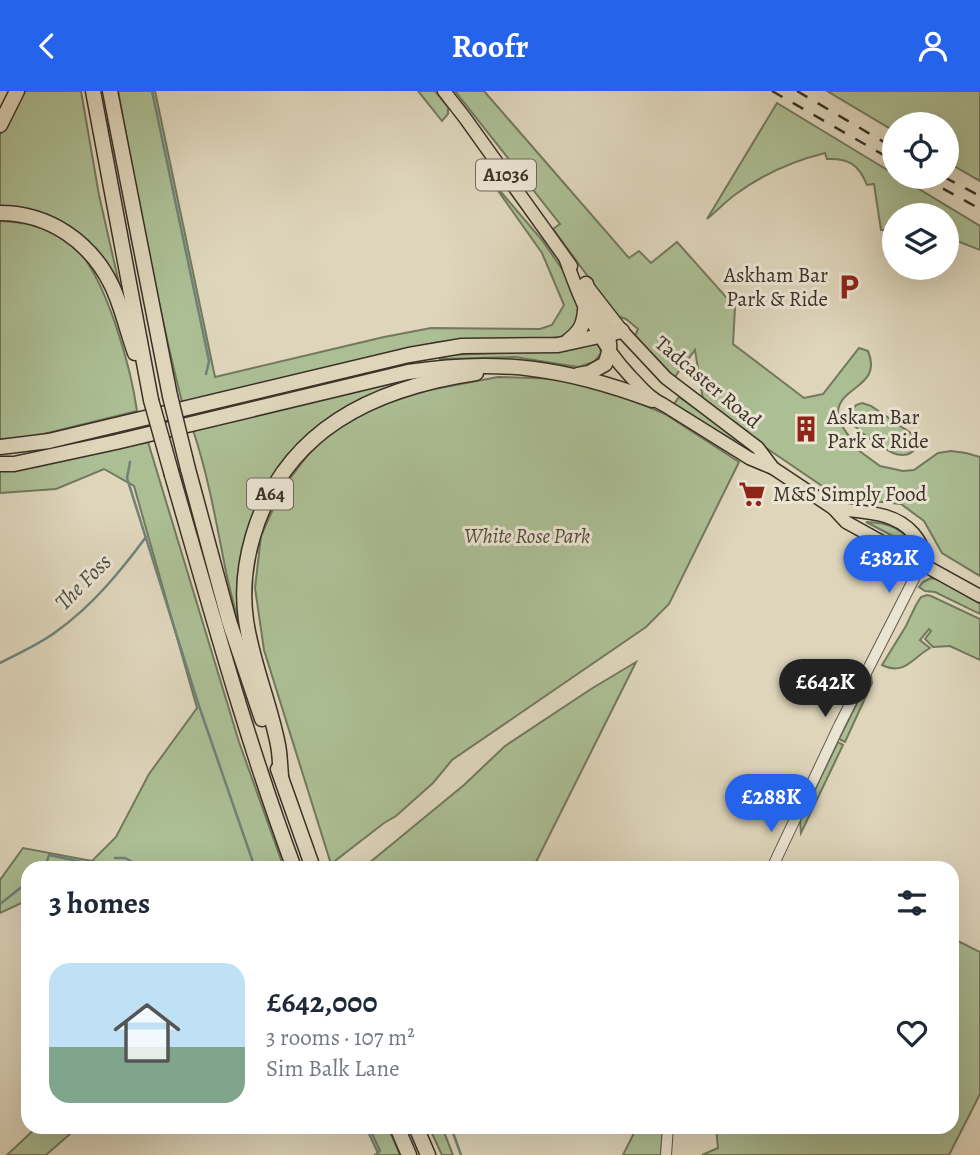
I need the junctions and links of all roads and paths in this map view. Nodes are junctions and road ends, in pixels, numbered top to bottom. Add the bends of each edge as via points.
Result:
1 (17, 91) edge
2 (93, 91) edge
3 (110, 91) edge
4 (444, 91) edge
5 (0, 124) edge
6 (0, 213) edge
7 (566, 260) junction
8 (586, 284) junction
9 (585, 310) junction
10 (622, 331) junction
11 (603, 335) junction
12 (564, 344) junction
13 (609, 351) junction
14 (519, 366) junction
15 (577, 375) junction
16 (652, 400) junction
17 (151, 401) junction
18 (0, 447) edge
19 (0, 464) edge
20 (773, 468) junction
21 (833, 507) junction
22 (922, 563) junction
23 (980, 596) edge
24 (281, 776) junction
25 (292, 861) edge
26 (311, 861) edge
27 (775, 861) edge
28 (400, 1134) edge
29 (419, 1134) edge
30 (668, 1134) edge
31 (409, 1155) edge
32 (428, 1155) edge
33 (666, 1155) edge

1 - 5 highway
2 - 17 highway
3 - 24 highway, A64, bridge via 188,469 229,621
4 - 7 main road, Tadcaster Road / A1036
6 - 17 highway via 54,225 94,258 116,296
7 - 8 main road, Tadcaster Road / A1036
7 - 9 main road, Tadcaster Road / A1036
8 - 10 main road, Tadcaster Road / A1036
8 - 11 highway
9 - 11 main road, Tadcaster Road / A1036
9 - 12 highway via 580,330
10 - 11 highway
10 - 20 main road, Tadcaster Road / A1036 via 667,378 758,448
11 - 12 highway
11 - 13 highway via 610,341
12 - 18 highway via 462,346 409,355 50,441
13 - 15 highway via 605,364
13 - 16 main road, Tadcaster Road / A1036
14 - 15 highway, A64
14 - 19 highway, A64 via 435,367 408,372 116,442
14 - 24 highway, A64 via 428,382 370,401 323,430 276,482 259,517 244,575 245,617 279,745
15 - 16 highway, A64
16 - 20 main road, Tadcaster Road / A1036
17 - 25 highway, bridge via 209,603
20 - 21 main road, Tadcaster Road / A1036
21 - 22 main road, Tadcaster Road / A1036 via 846,522
21 - 22 main road, Tadcaster Road / A1036 via 897,519 922,543
22 - 23 main road, A1036
22 - 27 street
24 - 26 highway, A64
28 - 31 highway
29 - 32 highway
30 - 33 street

